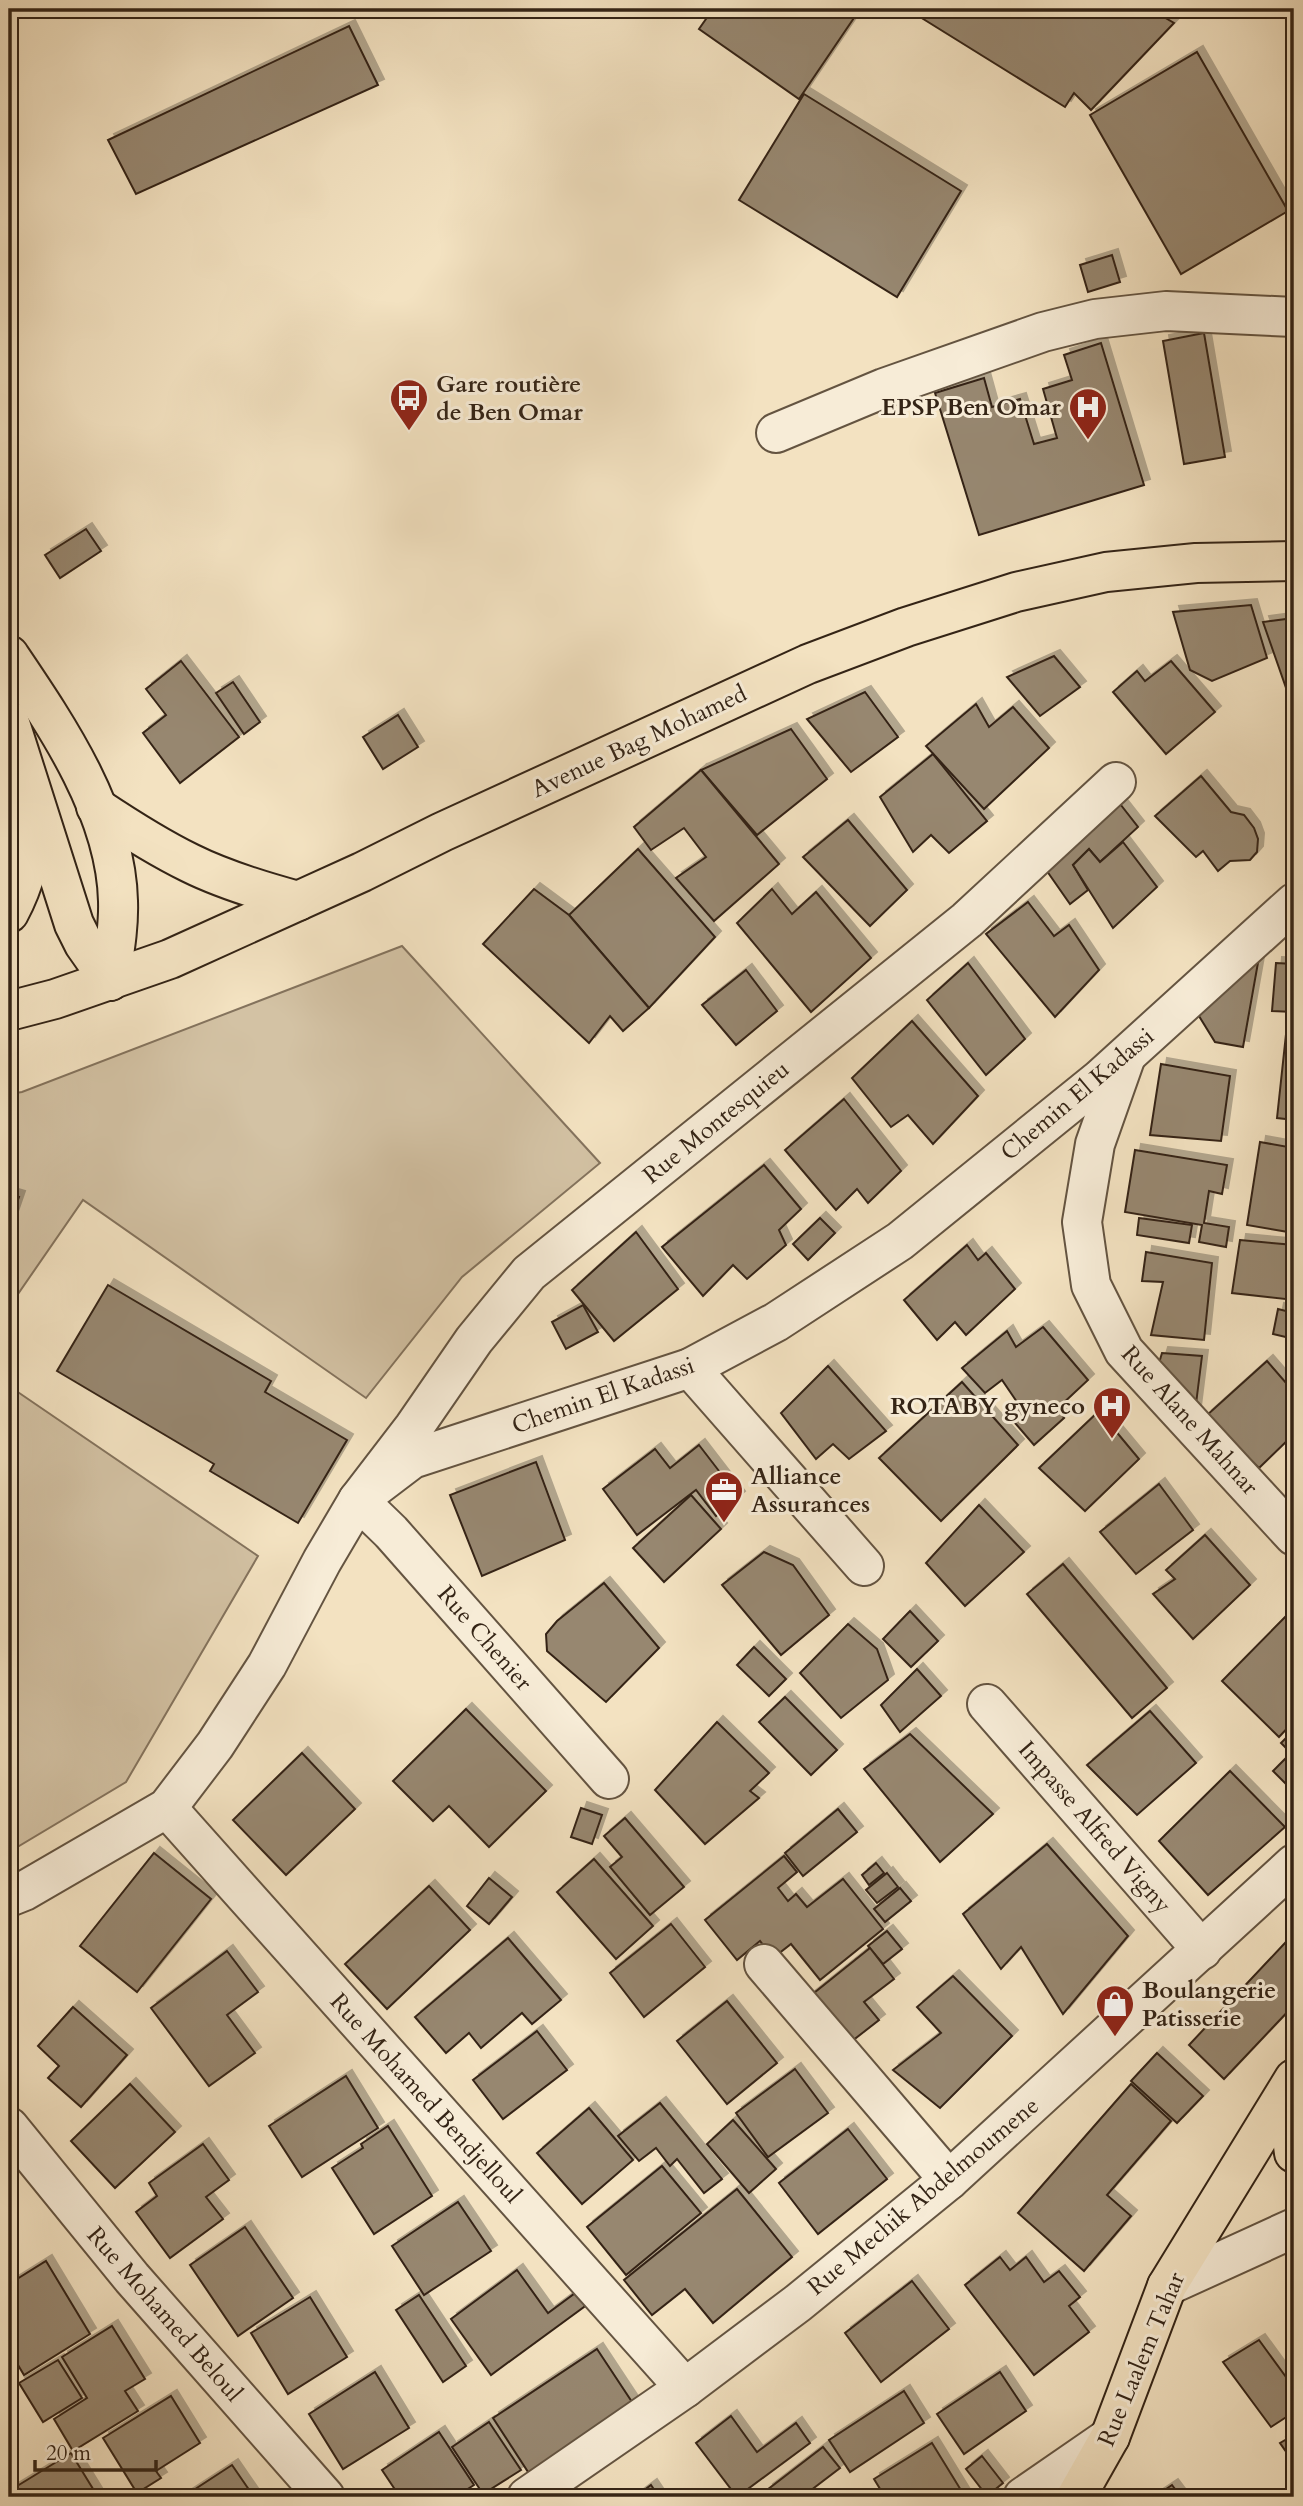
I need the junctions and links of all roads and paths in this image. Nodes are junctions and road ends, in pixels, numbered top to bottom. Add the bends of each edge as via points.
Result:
1 (1294, 317) edge
2 (776, 433) dead end
3 (1294, 561) edge
4 (9, 655) edge
5 (9, 720) edge
6 (1116, 782) dead end
7 (96, 807) junction
8 (38, 815) junction
9 (298, 901) junction
10 (1294, 903) edge
11 (9, 913) edge
12 (110, 981) junction
13 (9, 1011) edge
14 (1127, 1053) junction
15 (690, 1368) junction
16 (358, 1500) junction
17 (1294, 1536) edge
18 (864, 1566) dead end
19 (987, 1704) dead end
20 (609, 1779) dead end
21 (167, 1808) junction
22 (1294, 1864) edge
23 (9, 1898) edge
24 (1202, 1950) junction
25 (764, 1964) dead end
26 (1290, 2087) edge
27 (9, 2127) edge
28 (1294, 2153) edge
29 (949, 2180) junction
30 (1294, 2228) edge
31 (1167, 2286) junction
32 (685, 2388) junction
33 (1110, 2437) junction
34 (325, 2497) edge
35 (527, 2497) edge
36 (1023, 2497) edge
37 (1076, 2497) edge

1 - 2 street via 1166,311 1095,319 1043,332 884,388
3 - 9 main road, Avenue Bag Mohamed via 1196,563 1106,572 1016,592 906,627 808,664
4 - 7 main road via 50,717
5 - 8 main road
6 - 16 street, Rue Montesquieu via 967,920 529,1273 474,1340
7 - 9 main road via 192,864 244,886
7 - 12 main road via 108,838 118,900
8 - 11 main road via 31,858
8 - 12 main road via 74,924
9 - 12 main road, Avenue Bag Mohamed
10 - 14 street, Chemin El Kadassi
12 - 13 main road, Avenue Bag Mohamed
14 - 15 street, Chemin El Kadassi via 900,1241 776,1322
14 - 17 street, Rue Alane Mahnar via 1094,1144 1082,1222 1091,1284 1124,1351
15 - 16 street, Chemin El Kadassi via 412,1459
15 - 18 street
16 - 20 street, Rue Chenier
16 - 21 street, Chemin El Kadassi via 267,1665
19 - 24 street, Impasse Alfred Vigny
21 - 23 street, Chemin El Kadassi
21 - 32 street, Rue Mohamed Bendjelloul
22 - 24 street, Rue Mechik Abdelmoumene
24 - 29 street, Rue Mechik Abdelmoumene
25 - 29 street
26 - 28 main road
26 - 31 main road, Rue Laalem Tahar
27 - 34 street, Rue Mohamed Beloul via 131,2278
29 - 32 street, Rue Mechik Abdelmoumene
30 - 31 street
31 - 33 main road, Rue Laalem Tahar
32 - 35 street, Rue Mechik Abdelmoumene
33 - 36 street
33 - 37 main road, Rue Laalem Tahar

